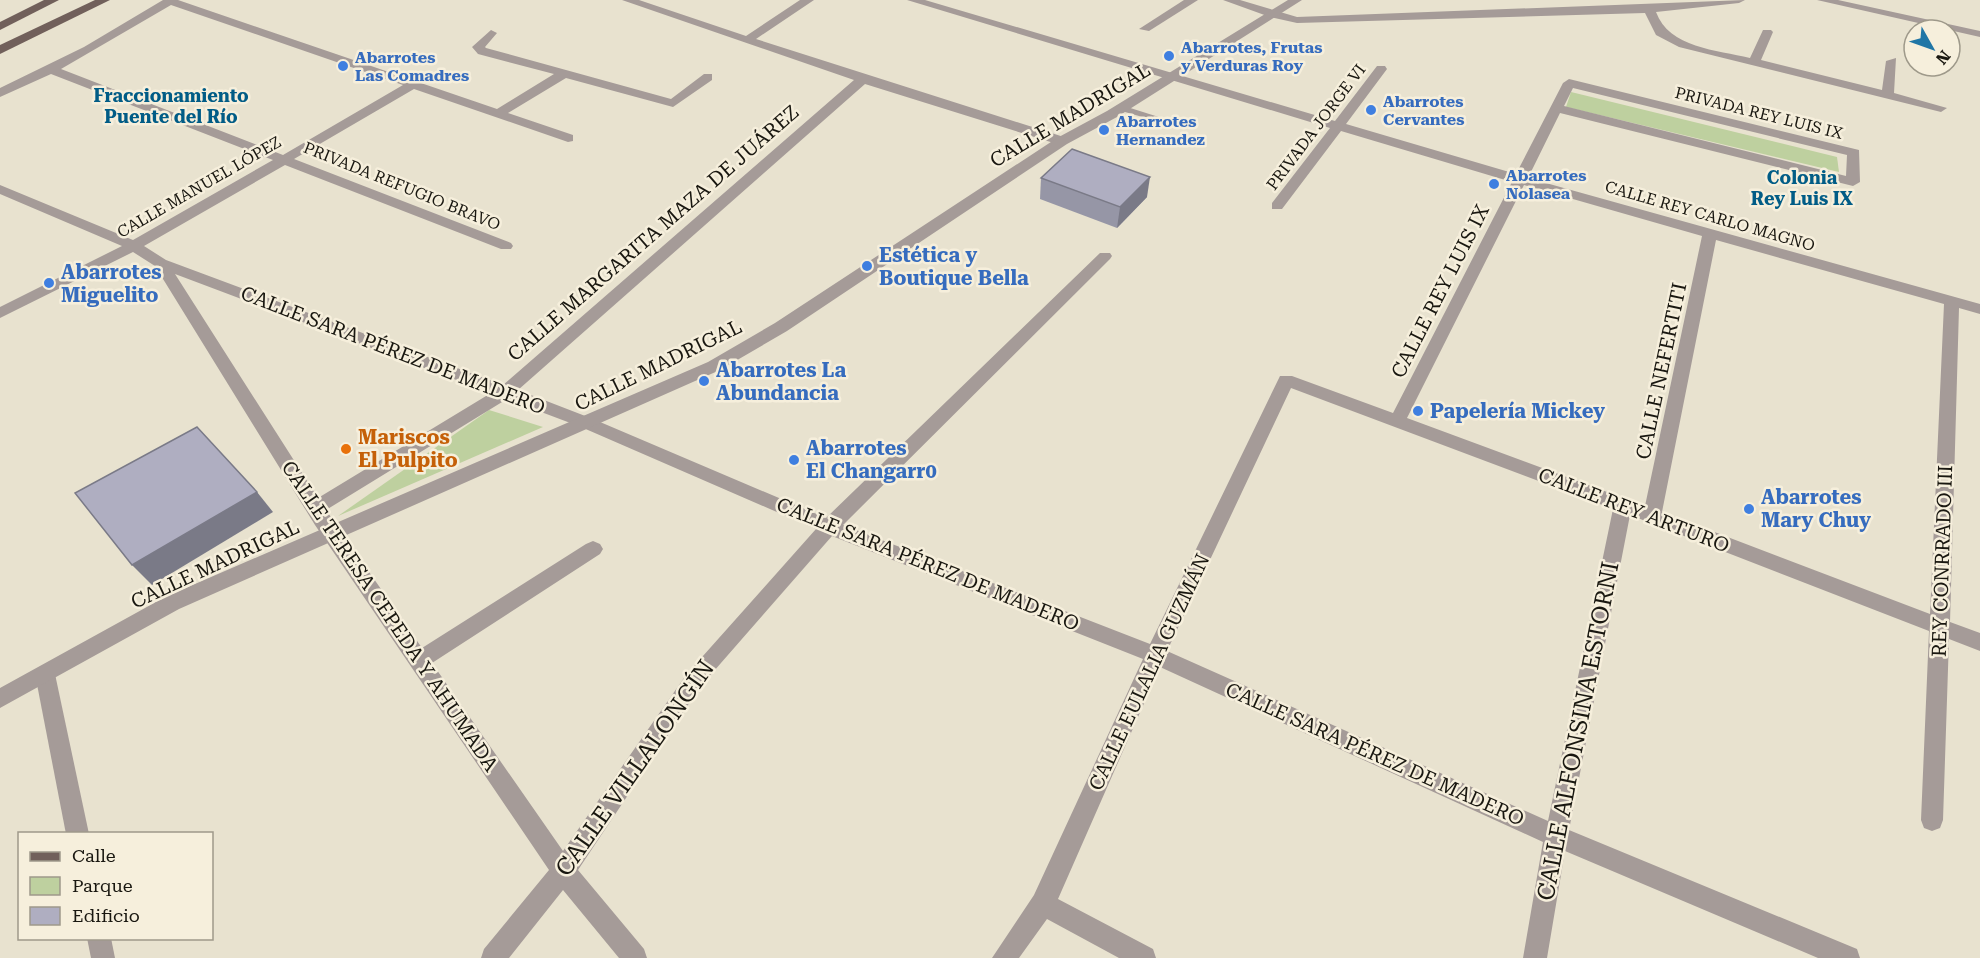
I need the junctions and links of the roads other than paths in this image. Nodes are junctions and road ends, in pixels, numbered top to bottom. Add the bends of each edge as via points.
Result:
1 (45, 0) edge
2 (53, 0) edge
3 (104, 0) edge
4 (171, 0) edge
5 (628, 0) edge
6 (808, 0) edge
7 (913, 0) edge
8 (1192, 0) edge
9 (1229, 0) edge
10 (1296, 0) edge
11 (1739, 0) edge
12 (1823, 0) edge
13 (1874, 5) edge
14 (1649, 9) junction
15 (1274, 15) junction
16 (22, 16) junction
17 (0, 27) edge
18 (1145, 29) dead end
19 (1767, 32) dead end
20 (491, 33) dead end
21 (1980, 34) edge
22 (749, 39) junction
23 (0, 50) edge
24 (1892, 61) dead end
25 (1754, 63) junction
26 (1382, 69) dead end
27 (52, 70) junction
28 (563, 74) junction
29 (1174, 76) junction
30 (708, 77) dead end
31 (863, 79) junction
32 (412, 85) junction
33 (0, 93) edge
34 (1887, 95) junction
35 (1121, 108) junction
36 (1557, 108) junction
37 (1941, 108) dead end
38 (498, 114) junction
39 (1160, 119) dead end
40 (1338, 125) junction
41 (568, 138) dead end
42 (1062, 141) junction
43 (286, 158) junction
44 (1520, 180) junction
45 (0, 189) edge
46 (1277, 206) dead end
47 (1710, 233) junction
48 (134, 246) junction
49 (506, 246) dead end
50 (1105, 256) dead end
51 (161, 263) junction
52 (1952, 301) junction
53 (1980, 309) edge
54 (0, 313) edge
55 (1286, 380) joint
56 (504, 393) junction
57 (1397, 421) junction
58 (587, 423) junction
59 (1623, 505) junction
60 (315, 508) junction
61 (1652, 516) junction
62 (829, 527) junction
63 (332, 534) junction
64 (593, 549) dead end
65 (1940, 627) junction
66 (1980, 642) edge
67 (1155, 655) junction
68 (419, 661) junction
69 (45, 674) junction
70 (0, 699) edge
71 (1932, 820) dead end
72 (78, 832) edge
73 (1556, 836) junction
74 (563, 871) junction
75 (1042, 904) junction
76 (99, 940) edge
77 (103, 958) edge
78 (493, 958) edge
79 (634, 958) edge
80 (1004, 958) edge
81 (1144, 958) edge
82 (1535, 958) edge
83 (1848, 958) edge

1 - 16 main road
2 - 16 main road
3 - 23 main road
4 - 27 street
4 - 32 street
5 - 22 street
6 - 22 street
7 - 29 street, CALLE REY CARLO MAGNO
8 - 18 street
9 - 15 street
10 - 15 street, CALLE MADRIGAL
11 - 14 street
12 - 13 street
13 - 21 street
14 - 15 street via 1297,20
14 - 25 street via 1656,30 1668,39
15 - 29 street, CALLE MADRIGAL
16 - 17 main road
19 - 25 street
20 - 28 street via 478,47 482,51
22 - 31 street
24 - 34 street
25 - 34 street
26 - 40 street, PRIVADA JORGE VI
27 - 33 street
27 - 43 street, PRIVADA REFUGIO BRAVO
28 - 30 street via 673,103
28 - 38 street
29 - 35 street, CALLE MADRIGAL
29 - 40 street, CALLE REY CARLO MAGNO
31 - 42 street
31 - 56 street, CALLE MARGARITA MAZA DE JUÁREZ
32 - 38 street
32 - 43 street, CALLE MANUEL LÓPEZ
34 - 37 street
35 - 39 lane
35 - 42 street, CALLE MADRIGAL
36 - 36 street, PRIVADA REY LUIS IX via 1716,148 1853,182 1854,153 1569,83
36 - 44 street, PRIVADA REY LUIS IX
38 - 41 street
40 - 44 street, CALLE REY CARLO MAGNO
40 - 46 street, PRIVADA JORGE VI
42 - 58 street, CALLE MADRIGAL via 781,327 714,366
43 - 48 street, CALLE MANUEL LÓPEZ
43 - 49 street, PRIVADA REFUGIO BRAVO
44 - 47 street, CALLE REY CARLO MAGNO
44 - 57 street, CALLE REY LUIS IX
45 - 48 street, CALLE SARA PÉREZ DE MADERO
47 - 52 street, CALLE REY CARLO MAGNO
47 - 61 street, CALLE NEFERTITI
48 - 51 street, CALLE SARA PÉREZ DE MADERO
48 - 54 street, CALLE MANUEL LÓPEZ
50 - 62 street, CALLE VILLALONGÍN
51 - 56 street, CALLE SARA PÉREZ DE MADERO
51 - 60 street, CALLE TERESA CEPEDA Y AHUMADA
52 - 53 street, CALLE REY CARLO MAGNO
52 - 65 street, REY CONRRADO III
55 - 57 street, CALLE REY ARTURO
55 - 67 street, CALLE EULALIA GUZMÁN
56 - 58 street, CALLE SARA PÉREZ DE MADERO
56 - 60 street, CALLE MARGARITA MAZA DE JUÁREZ
57 - 59 street, CALLE REY ARTURO
58 - 62 street, CALLE SARA PÉREZ DE MADERO
58 - 63 street, CALLE MADRIGAL
59 - 61 street, CALLE REY ARTURO
59 - 73 street, CALLE ALFONSINA ESTORNI
60 - 63 street, CALLE TERESA CEPEDA Y AHUMADA
61 - 65 street, CALLE REY ARTURO
62 - 67 street, CALLE SARA PÉREZ DE MADERO
62 - 74 street, CALLE VILLALONGÍN via 693,681
63 - 68 street, CALLE TERESA CEPEDA Y AHUMADA
63 - 69 street, CALLE MADRIGAL via 172,603
64 - 68 street
65 - 66 street, CALLE REY ARTURO
65 - 71 street, REY CONRRADO III
67 - 73 street, CALLE SARA PÉREZ DE MADERO
67 - 75 street, CALLE EULALIA GUZMÁN
68 - 74 street, CALLE TERESA CEPEDA Y AHUMADA
69 - 70 street, CALLE MADRIGAL
69 - 72 street
73 - 82 street, CALLE ALFONSINA ESTORNI
73 - 83 street, CALLE SARA PÉREZ DE MADERO
74 - 78 street, CALLE VILLALONGÍN
74 - 79 street, CALLE TERESA CEPEDA Y AHUMADA
75 - 80 street, CALLE EULALIA GUZMÁN
75 - 81 street
76 - 77 street

